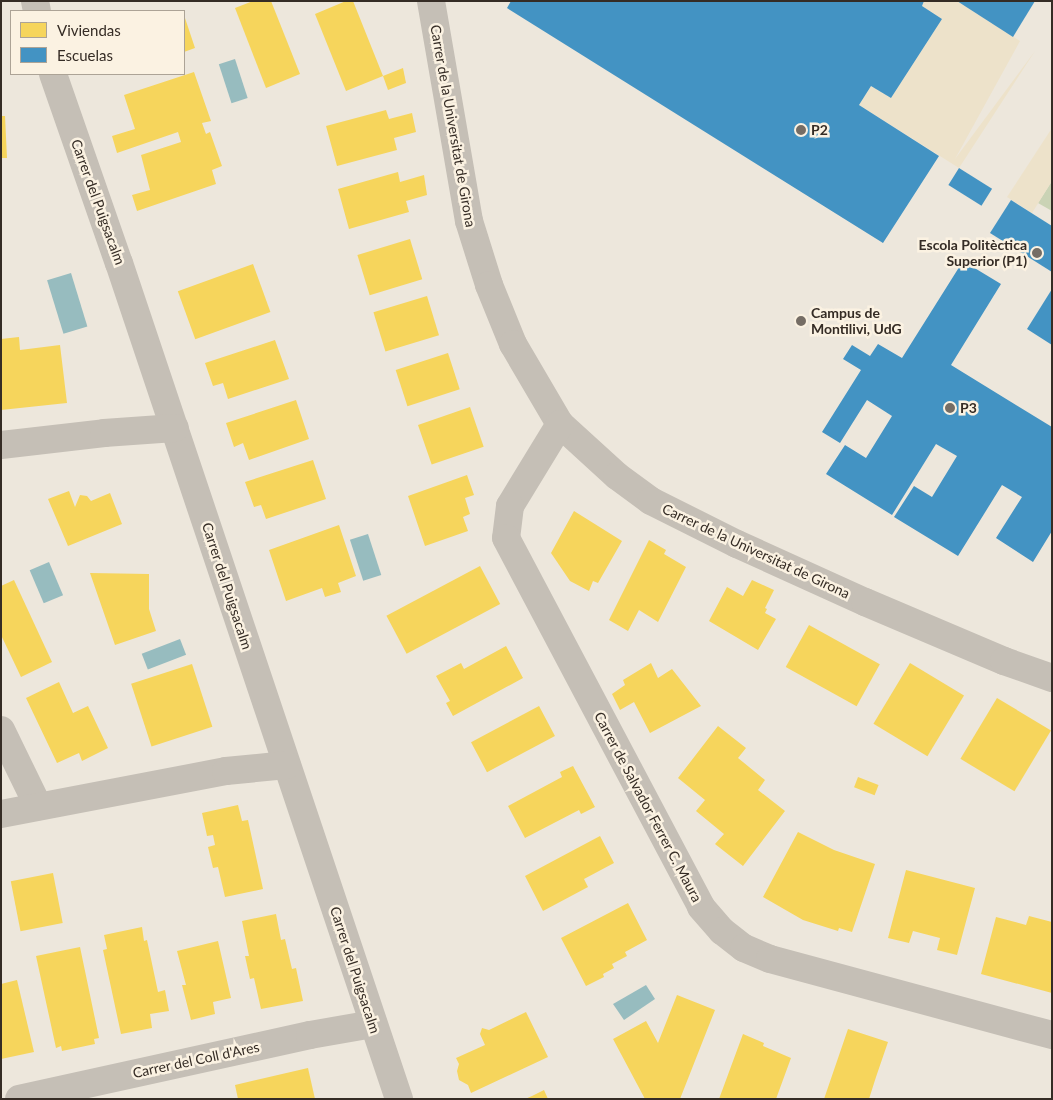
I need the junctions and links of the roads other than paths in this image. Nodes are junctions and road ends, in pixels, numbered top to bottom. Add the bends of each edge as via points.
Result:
1 (431, 1) edge
2 (53, 75) edge
3 (560, 424) junction
4 (175, 428) junction
5 (1, 445) edge
6 (1052, 678) edge
7 (1, 730) edge
8 (287, 765) junction
9 (38, 806) junction
10 (1, 814) edge
11 (373, 1024) junction
12 (1052, 1035) edge
13 (19, 1099) edge
14 (399, 1099) edge

1 - 3 street, Carrer de la Universitat de Girona via 474,239 513,344
2 - 4 street, Carrer del Puigsacalm
3 - 6 street, Carrer de la Universitat de Girona via 617,476 651,501 865,602
3 - 12 street, Carrer de Salvador Ferrer C. Maura via 510,506 506,538 701,907 722,931 744,948 770,958
4 - 5 street
4 - 8 street, Carrer del Puigsacalm
7 - 9 street
8 - 9 street via 226,771
8 - 11 street, Carrer del Puigsacalm
9 - 10 street
11 - 13 street, Carrer del Coll d'Ares
11 - 14 street, Carrer del Puigsacalm

